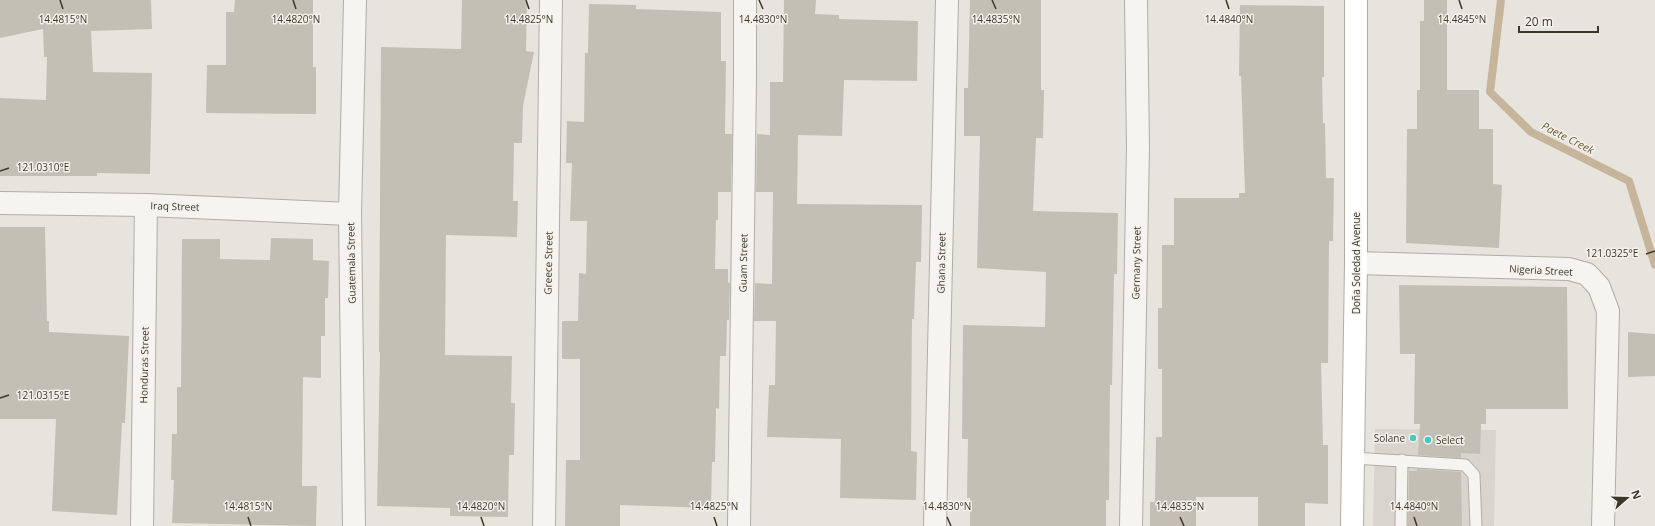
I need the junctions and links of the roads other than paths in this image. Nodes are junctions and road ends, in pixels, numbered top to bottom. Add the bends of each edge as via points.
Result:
1 (355, 0) edge
2 (551, 0) edge
3 (745, 0) edge
4 (947, 0) edge
5 (1136, 0) edge
6 (1356, 0) edge
7 (0, 203) edge
8 (146, 205) junction
9 (350, 214) junction
10 (1356, 263) junction
11 (1353, 458) junction
12 (1402, 460) junction
13 (142, 526) edge
14 (354, 526) edge
15 (544, 526) edge
16 (740, 526) edge
17 (935, 526) edge
18 (1131, 526) edge
19 (1352, 526) edge
20 (1401, 526) edge
21 (1476, 526) edge
22 (1602, 526) edge

1 - 9 street, Guatemala Street
2 - 15 street, Greece Street
3 - 16 street, Guam Street
4 - 17 street, Ghana Street
5 - 18 street, Germany Street via 1138,147
6 - 10 main road, Doña Soledad Avenue
7 - 8 street, Iraq Street
8 - 9 street, Iraq Street
8 - 13 street, Honduras Street
9 - 14 street, Guatemala Street
10 - 11 main road, Doña Soledad Avenue
10 - 22 street, Nigeria Street via 1569,269 1587,274 1599,287 1608,311
11 - 12 lane
11 - 19 main road, Doña Soledad Avenue
12 - 20 lane
12 - 21 lane via 1465,465 1474,475

